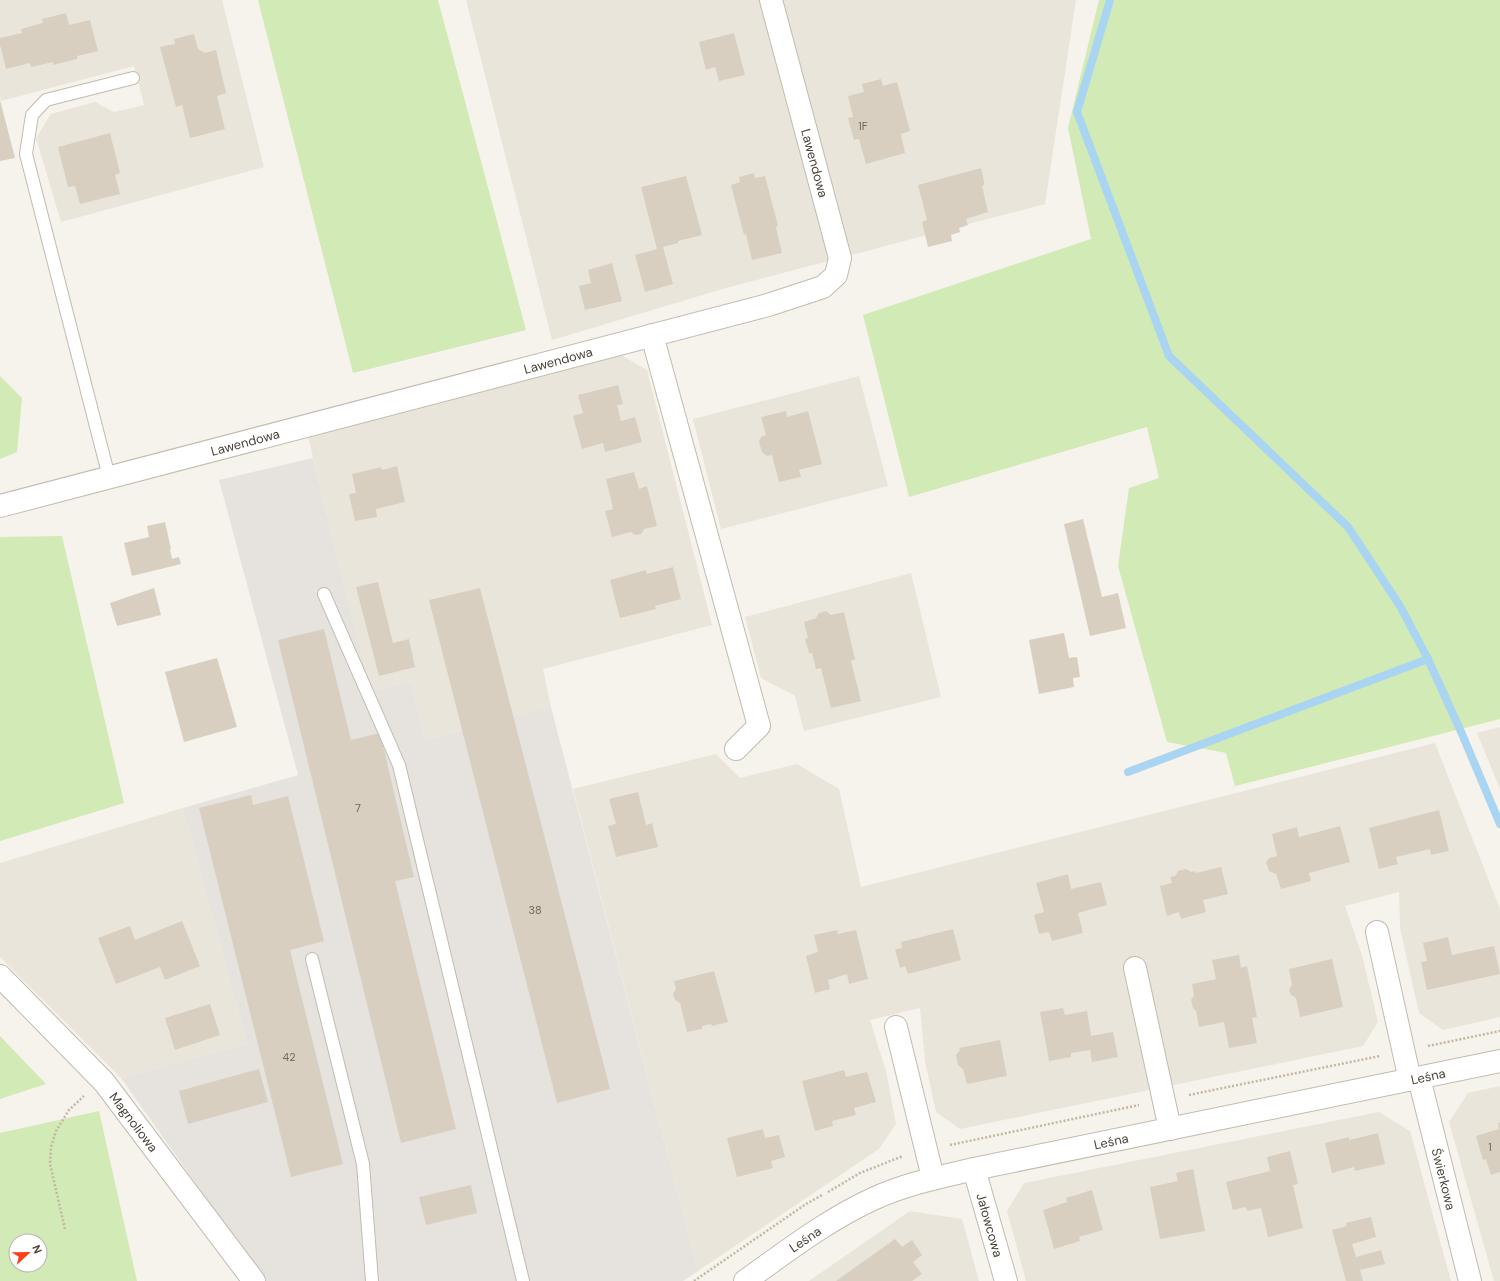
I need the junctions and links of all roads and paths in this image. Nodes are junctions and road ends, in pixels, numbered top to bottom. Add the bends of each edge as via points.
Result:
1 (771, 0) edge
2 (133, 78) dead end
3 (652, 335) junction
4 (109, 477) junction
5 (0, 506) edge
6 (324, 594) dead end
7 (736, 749) dead end
8 (1377, 932) dead end
9 (312, 958) dead end
10 (1135, 968) dead end
11 (0, 976) edge
12 (896, 1027) dead end
13 (1500, 1031) edge
14 (1491, 1033) dead end
15 (1500, 1061) edge
16 (1415, 1079) junction
17 (104, 1082) junction
18 (1170, 1129) junction
19 (974, 1169) junction
20 (933, 1178) junction
21 (65, 1229) dead end
22 (254, 1281) edge
23 (372, 1281) edge
24 (523, 1281) edge
25 (745, 1281) edge
26 (1006, 1281) edge
27 (1470, 1281) edge

1 - 3 street, Lawendowa via 840,258 836,275 822,288
2 - 4 lane via 46,100 32,115 26,154
3 - 4 street, Lawendowa
3 - 7 street via 759,726
4 - 5 street, Lawendowa
6 - 24 lane via 399,765
8 - 16 street, Świerkowa
9 - 23 lane via 363,1164
10 - 18 street
11 - 17 street, Magnoliowa
12 - 20 street
13 - 14 path
15 - 16 street, Leśna
16 - 18 street, Leśna
16 - 27 street, Świerkowa
17 - 21 path via 82,1097 69,1110 56,1132 51,1147 50,1164
17 - 22 street, Magnoliowa
18 - 19 street, Leśna
19 - 20 street, Leśna
19 - 26 street, Jałowcowa
20 - 25 street, Leśna via 886,1193 847,1213

